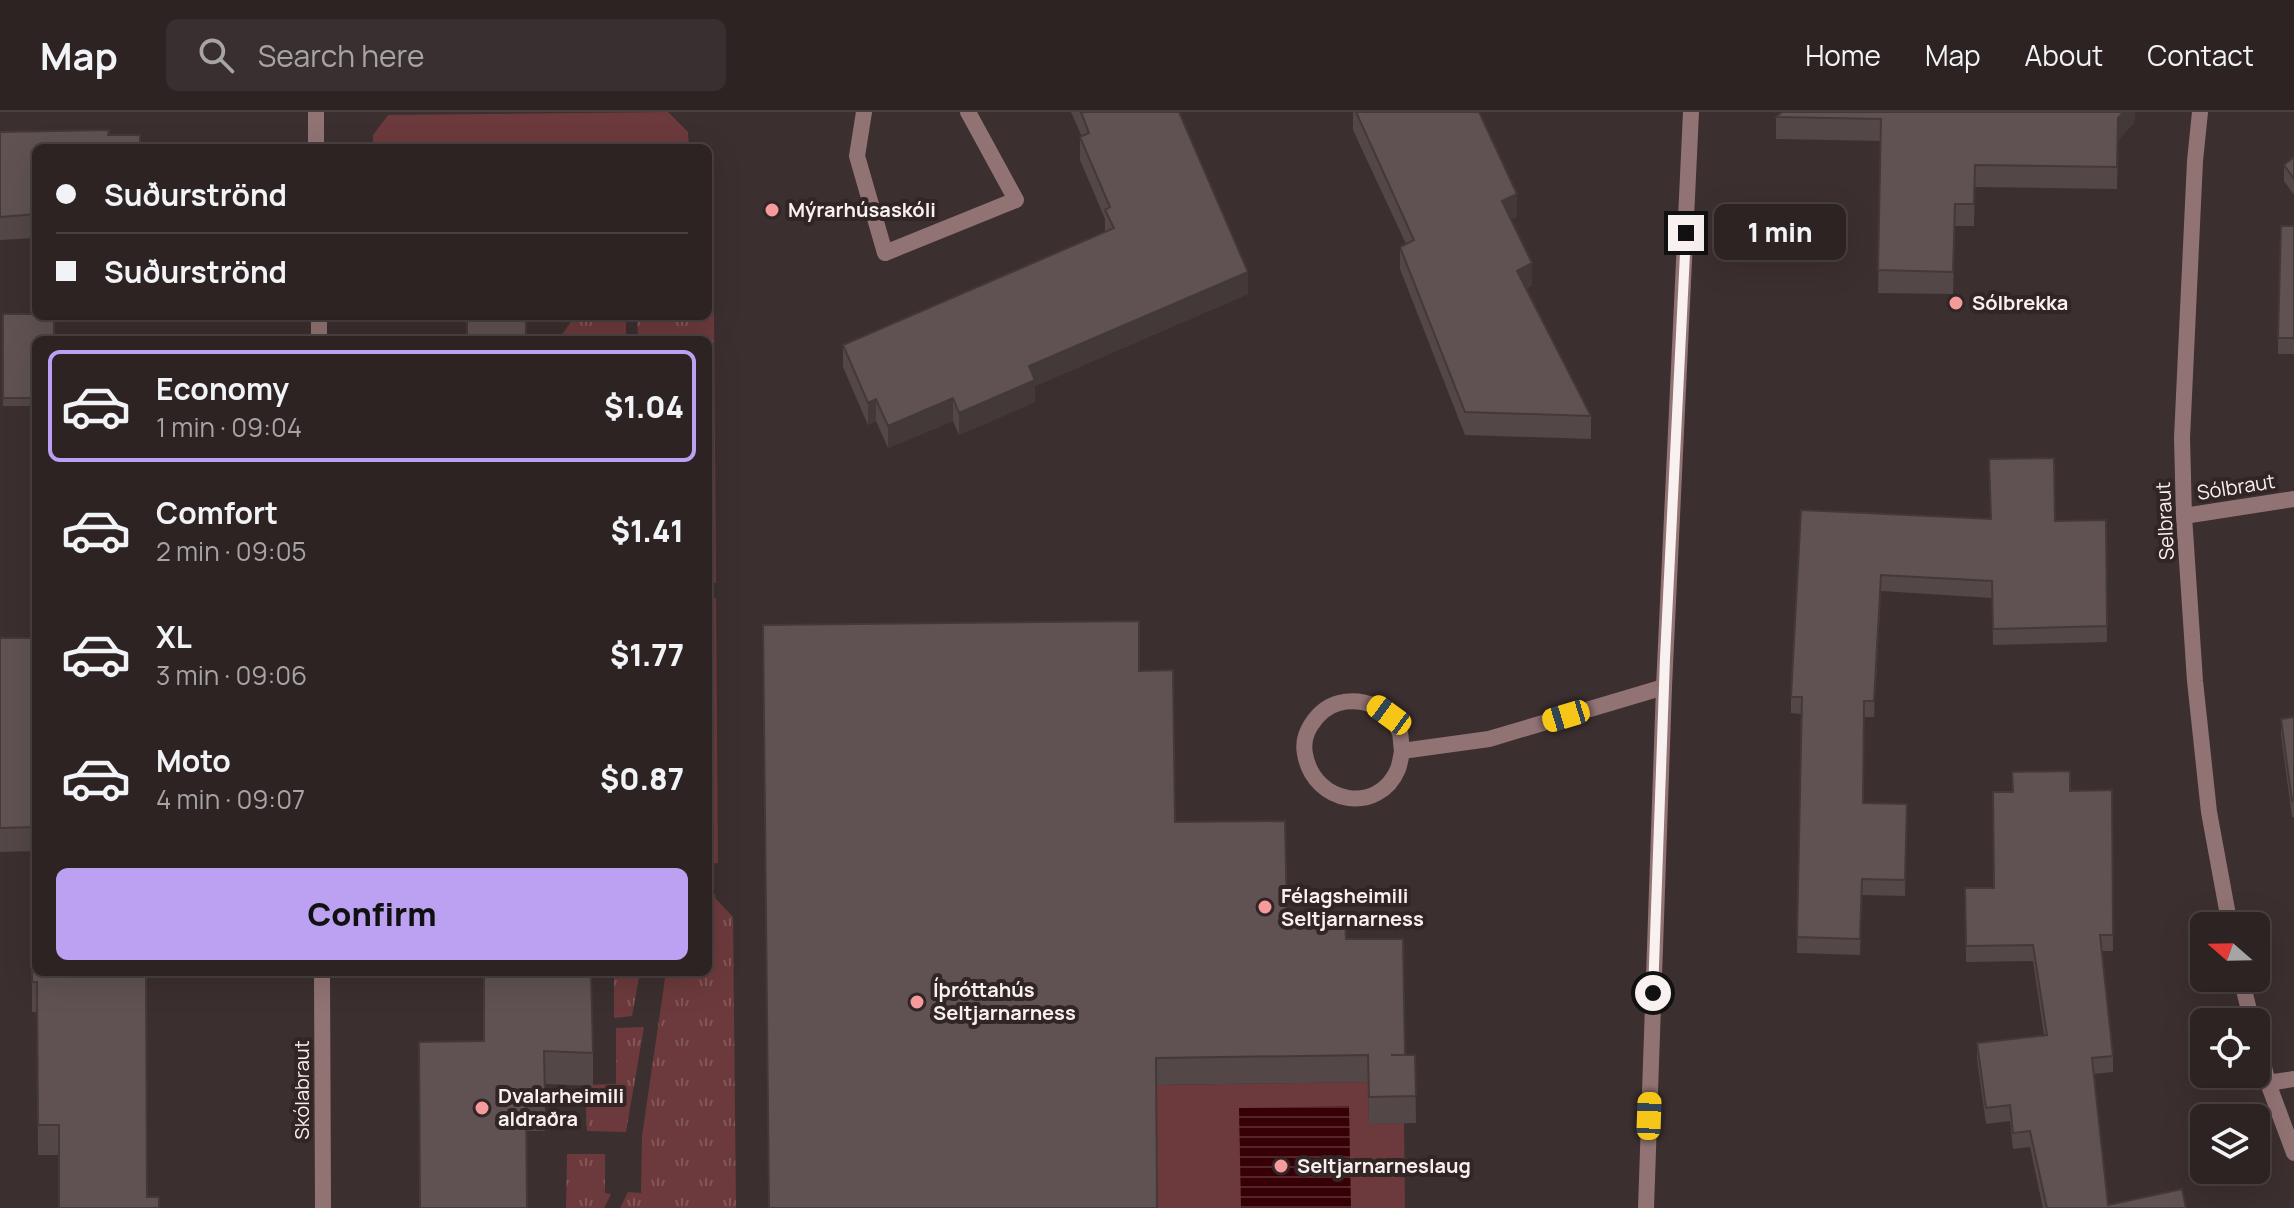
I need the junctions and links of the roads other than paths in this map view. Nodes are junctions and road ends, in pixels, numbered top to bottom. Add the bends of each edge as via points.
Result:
1 (316, 112) edge
2 (864, 112) edge
3 (968, 112) edge
4 (1691, 112) edge
5 (2200, 112) edge
6 (316, 144) edge
7 (2294, 499) edge
8 (2184, 516) junction
9 (1664, 687) junction
10 (1402, 751) junction
11 (2227, 912) edge
12 (322, 976) edge
13 (2294, 1079) edge
14 (2270, 1083) edge
15 (2270, 1088) edge
16 (2294, 1153) edge
17 (323, 1208) edge
18 (1646, 1208) edge

1 - 6 street
2 - 3 street via 857,156 885,253 1016,200
4 - 9 street
5 - 8 street, Selbraut via 2182,423
7 - 8 street, Sólbraut
8 - 11 street, Selbraut via 2209,812
9 - 10 street via 1489,739
9 - 18 street
10 - 10 street via 1389,715 1355,700 1319,713 1304,748 1317,783 1352,799 1387,785
12 - 17 street, Skólabraut
13 - 14 street
15 - 16 street

